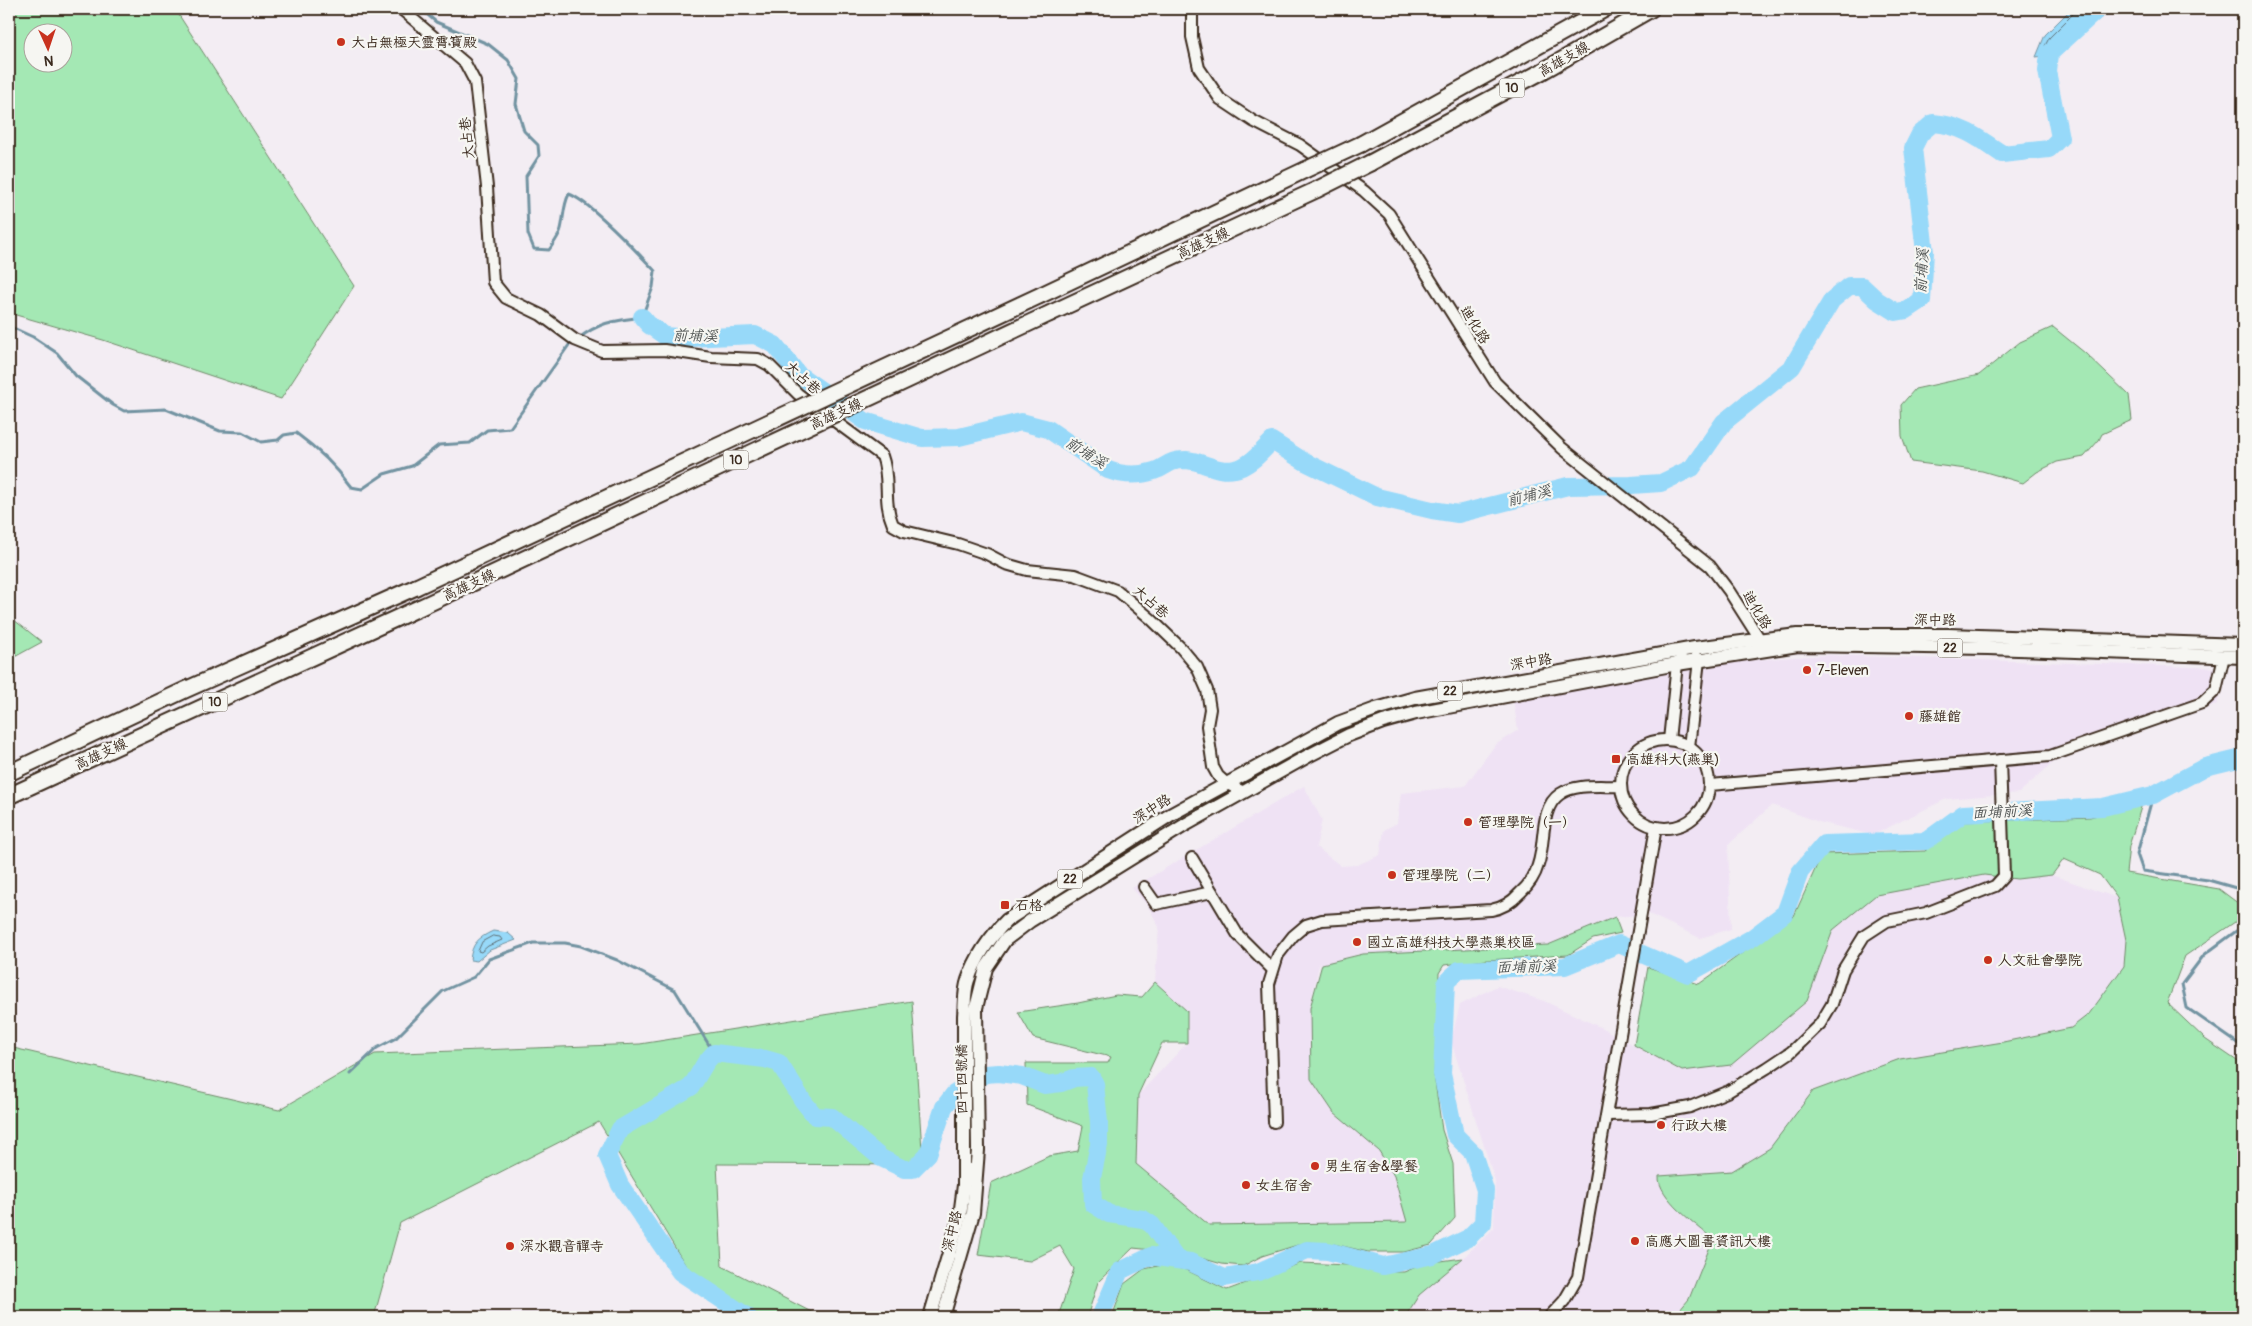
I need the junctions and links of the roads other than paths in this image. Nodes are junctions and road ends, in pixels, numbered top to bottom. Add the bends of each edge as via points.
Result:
1 (401, 9) edge
2 (1192, 9) edge
3 (1605, 9) edge
4 (1651, 9) edge
5 (1761, 644) junction
6 (2243, 646) edge
7 (1689, 649) junction
8 (2224, 651) junction
9 (2243, 658) edge
10 (1699, 660) junction
11 (1677, 664) junction
12 (1669, 740) junction
13 (1689, 747) junction
14 (2000, 760) junction
15 (9, 773) edge
16 (1222, 780) junction
17 (1620, 786) junction
18 (1710, 786) junction
19 (1244, 792) junction
20 (9, 796) edge
21 (1656, 827) junction
22 (1192, 858) dead end
23 (1144, 887) dead end
24 (1212, 892) junction
25 (1272, 969) junction
26 (976, 1008) joint
27 (964, 1016) joint
28 (1607, 1116) junction
29 (1274, 1122) dead end
30 (978, 1150) joint
31 (965, 1153) joint
32 (930, 1317) edge
33 (943, 1317) edge
34 (1549, 1317) edge

1 - 16 street, 大占巷 via 465,62 475,82 493,282 506,298 541,315 575,340 602,351 664,350 758,359 769,365 798,394 882,456 886,468 886,499 893,524 904,531 987,554 1006,564 1027,570 1075,575 1118,591 1163,630 1197,667 1208,690 1210,754
2 - 5 street, 迪化路 via 1192,36 1199,68 1220,99 1253,121 1300,145 1364,191 1389,214 1495,382 1562,448 1710,566 1730,591
3 - 15 highway, 高雄支線 / 10, bridge via 1361,144 416,587
4 - 20 highway, 高雄支線 / 10, bridge via 1541,72 1316,190
5 - 7 main road, 深中路 / 22
5 - 8 main road, 深中路 / 22
5 - 10 main road, 深中路 / 22
6 - 8 main road, 22
7 - 10 street
7 - 11 street
7 - 16 main road, 深中路 / 22 via 1415,698 1338,723
8 - 9 main road, 22
8 - 14 street via 2216,690 2202,703 2050,756
10 - 11 main road, 深中路 / 22
10 - 13 street
11 - 12 street
11 - 19 main road, 深中路 / 22 via 1383,722 1349,735
12 - 13 street
12 - 17 street via 1649,742 1637,750 1627,760
13 - 18 street via 1706,768
14 - 18 street
14 - 28 street via 2004,876 1995,886 1926,913 1887,921 1864,936 1843,970 1832,1004 1820,1024 1792,1052 1737,1086 1690,1107 1651,1114
16 - 19 street
16 - 27 main road, 深中路 / 22 via 1007,920 990,937 968,979
17 - 21 street via 1631,813
17 - 25 street via 1575,788 1552,801 1539,864 1530,884 1512,902 1491,910 1322,920 1306,925 1294,936
18 - 21 street via 1708,797 1694,817 1669,828
19 - 26 main road, 深中路 / 22 via 1185,825 1030,921 1005,940 986,968
21 - 28 street
22 - 24 street
23 - 24 street via 1156,904
24 - 25 street via 1238,935
25 - 29 street via 1269,984
26 - 30 main road, 四十四號橋 / 22
27 - 31 main road, 四十四號橋 / 22
28 - 34 street via 1578,1277
30 - 33 main road, 深中路 / 22 via 973,1213
31 - 32 main road, 深中路 / 22 via 960,1216

